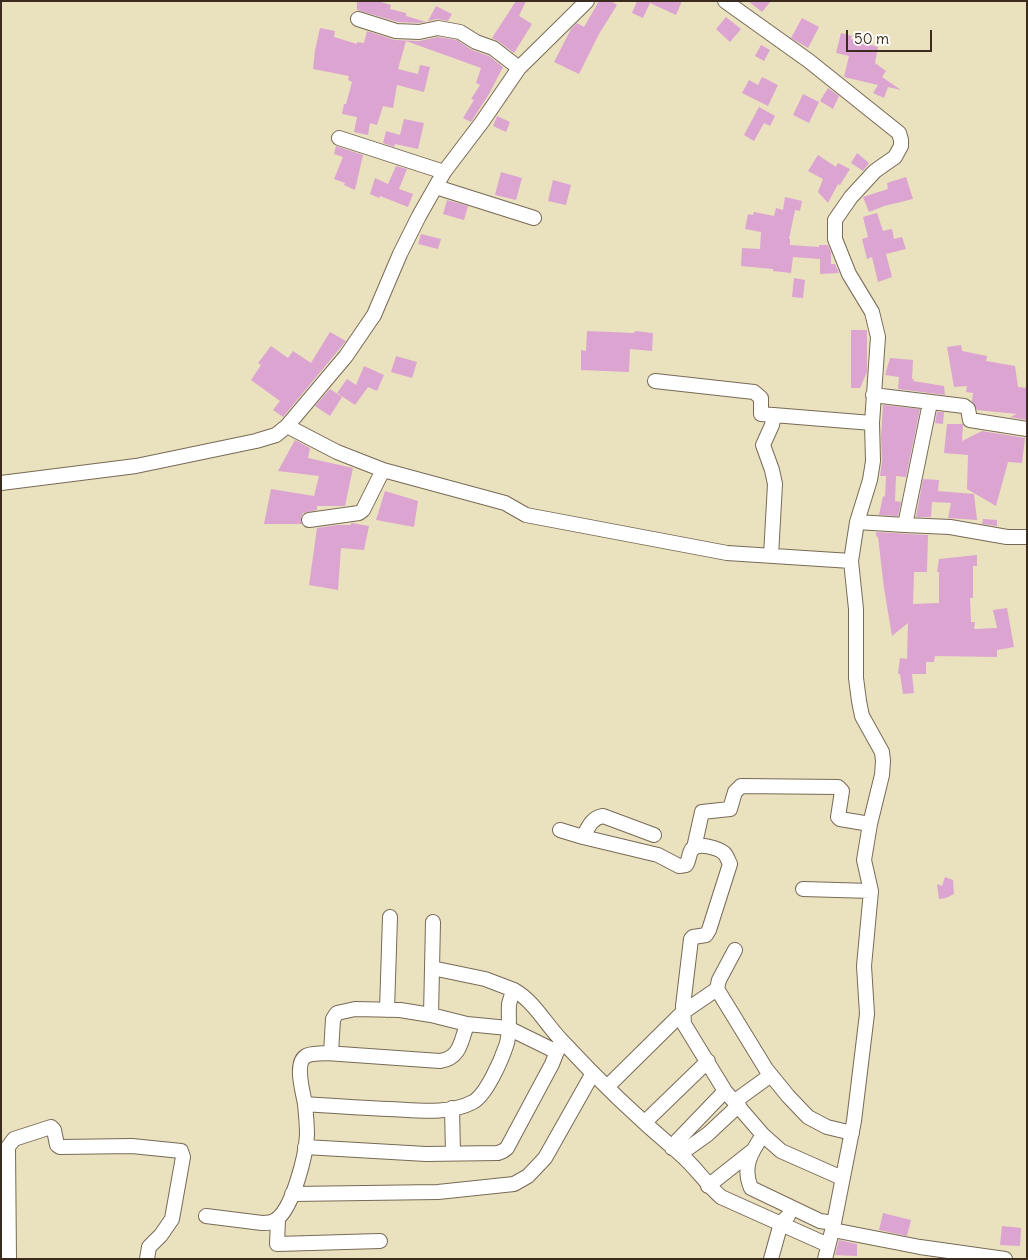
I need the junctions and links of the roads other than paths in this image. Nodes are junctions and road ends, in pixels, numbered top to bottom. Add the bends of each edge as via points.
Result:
1 (587, 1) edge
2 (725, 1) edge
3 (358, 19) dead end
4 (519, 68) junction
5 (339, 138) dead end
6 (444, 172) junction
7 (436, 187) junction
8 (534, 218) dead end
9 (655, 381) dead end
10 (874, 395) junction
11 (930, 403) junction
12 (774, 415) junction
13 (872, 423) junction
14 (287, 426) junction
15 (1027, 429) edge
16 (383, 470) junction
17 (1, 483) edge
18 (309, 520) dead end
19 (857, 522) junction
20 (905, 525) junction
21 (1027, 537) edge
22 (771, 556) junction
23 (851, 561) junction
24 (870, 824) junction
25 (560, 830) dead end
26 (654, 836) dead end
27 (583, 837) junction
28 (694, 848) junction
29 (803, 889) dead end
30 (871, 891) junction
31 (390, 917) dead end
32 (432, 922) dead end
33 (735, 950) dead end
34 (432, 968) junction
35 (717, 989) junction
36 (514, 990) junction
37 (387, 1010) junction
38 (682, 1013) junction
39 (431, 1015) junction
40 (467, 1024) junction
41 (508, 1028) junction
42 (559, 1047) junction
43 (331, 1053) junction
44 (708, 1061) junction
45 (593, 1073) junction
46 (771, 1075) junction
47 (607, 1087) junction
48 (733, 1099) junction
49 (305, 1104) junction
50 (452, 1108) junction
51 (645, 1122) junction
52 (852, 1133) junction
53 (763, 1135) junction
54 (305, 1147) junction
55 (676, 1151) junction
56 (751, 1152) junction
57 (453, 1154) junction
58 (842, 1178) junction
59 (708, 1186) junction
60 (751, 1188) junction
61 (292, 1194) junction
62 (732, 1203) junction
63 (5, 1208) edge
64 (795, 1209) junction
65 (206, 1216) dead end
66 (278, 1219) junction
67 (781, 1223) junction
68 (833, 1227) junction
69 (380, 1242) dead end
70 (826, 1252) edge
71 (8, 1259) edge
72 (146, 1259) edge
73 (771, 1259) edge
74 (1005, 1259) edge

1 - 4 street
2 - 10 street via 809,61 899,133 901,146 895,157 875,171 835,220 835,240 849,274 872,312 878,337
3 - 4 street via 396,31 419,32 438,28 460,32 492,48
4 - 6 street
5 - 6 street
6 - 7 street
7 - 8 street
7 - 14 street via 400,254 374,315 346,356
9 - 12 street via 754,392 761,398 760,413
10 - 11 street
10 - 13 street
11 - 15 street via 964,406 970,420
11 - 20 street
12 - 13 street
12 - 22 street via 763,445 775,484
13 - 19 street via 873,461
14 - 16 street via 337,452
14 - 17 street via 276,435 136,466
16 - 18 street via 359,513
16 - 22 street via 505,503 526,515 727,553
19 - 20 street
19 - 23 street
20 - 21 street
22 - 23 street
23 - 24 street via 856,609 858,701 862,716 882,752 883,761
24 - 28 street via 838,817 842,791 838,787 741,786 735,792 730,809 702,812
24 - 30 street via 864,860
25 - 27 street
26 - 27 street via 603,816 592,820
27 - 28 street via 658,855 684,866
28 - 38 street via 704,846 723,852 730,864 706,936 691,939
29 - 30 street
30 - 52 street via 864,966 867,1014
31 - 37 street
32 - 34 street
33 - 35 street
34 - 36 street via 485,979
34 - 39 street
35 - 38 street
35 - 46 street
36 - 41 street via 509,1003
36 - 42 street via 529,1000
37 - 39 street
37 - 43 street via 355,1009 337,1013 333,1019
38 - 44 street via 684,1024
38 - 47 street
39 - 40 street
40 - 41 street
40 - 43 street via 458,1050 450,1060
41 - 42 street
41 - 50 street via 506,1047 482,1094 474,1101
42 - 45 street
42 - 57 street via 503,1151
43 - 49 street via 311,1054 300,1063
44 - 48 street
44 - 51 street
45 - 47 street
45 - 61 street via 545,1158 528,1176 514,1184 438,1192
46 - 48 street
46 - 52 street via 808,1117 827,1127
47 - 51 street
48 - 53 street
48 - 55 street via 708,1134
48 - 55 street via 678,1140
49 - 50 street via 434,1111
49 - 54 street
50 - 57 street
51 - 55 street
52 - 58 street
53 - 56 street
53 - 58 street via 781,1151
54 - 57 street
54 - 61 street via 301,1174
55 - 59 street
56 - 59 street
56 - 60 street via 746,1172
58 - 68 street
59 - 62 street
60 - 62 street
60 - 64 street
61 - 66 street
62 - 67 street
63 - 71 street
63 - 72 street via 8,1147 14,1139 51,1127 60,1147 178,1149 183,1157 172,1219 149,1247
64 - 67 street
64 - 68 street
65 - 66 street via 262,1223
66 - 69 street via 277,1244
67 - 70 street
67 - 73 street
68 - 70 street
68 - 74 street via 920,1247

